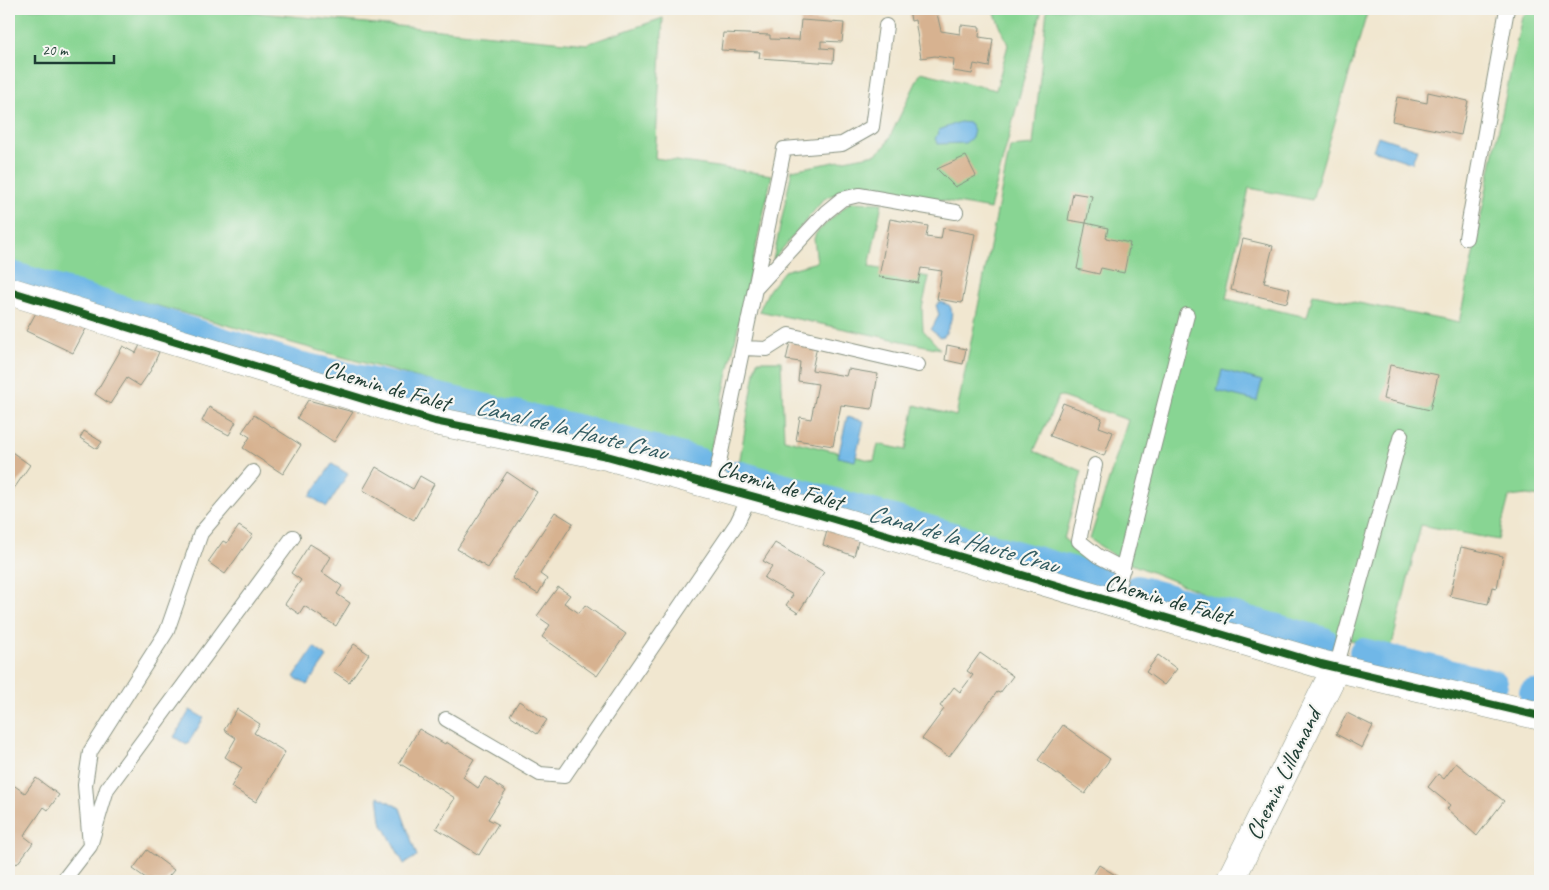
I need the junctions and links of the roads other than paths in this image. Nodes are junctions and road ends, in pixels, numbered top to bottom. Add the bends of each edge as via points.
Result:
1 (1506, 9) edge
2 (886, 26) dead end
3 (956, 212) dead end
4 (1466, 238) dead end
5 (755, 289) junction
6 (9, 291) edge
7 (1187, 315) dead end
8 (743, 348) junction
9 (918, 365) dead end
10 (1401, 435) dead end
11 (1095, 464) dead end
12 (253, 472) dead end
13 (714, 486) junction
14 (750, 496) junction
15 (293, 537) dead end
16 (1123, 569) junction
17 (1114, 602) junction
18 (1336, 668) junction
19 (1540, 716) edge
20 (446, 719) dead end
21 (90, 846) junction
22 (63, 881) edge
23 (1230, 881) edge

1 - 4 lane
2 - 5 lane via 872,128 842,144 784,149
3 - 5 lane via 859,195 842,199
5 - 8 lane
6 - 13 street, Chemin de Falet via 435,422 607,456
7 - 16 lane
8 - 9 lane via 767,349 789,335
8 - 13 lane
10 - 18 lane
11 - 16 lane via 1079,541
12 - 21 lane via 201,533 167,631 90,752 85,785
13 - 14 street, Chemin de Falet
14 - 17 street, Chemin de Falet
14 - 20 lane via 737,523 564,776 540,774
15 - 21 lane via 108,789
16 - 17 lane
17 - 18 street, Chemin de Falet
18 - 19 street, Chemin de Falet
18 - 23 street, Chemin Lillamand
21 - 22 lane

